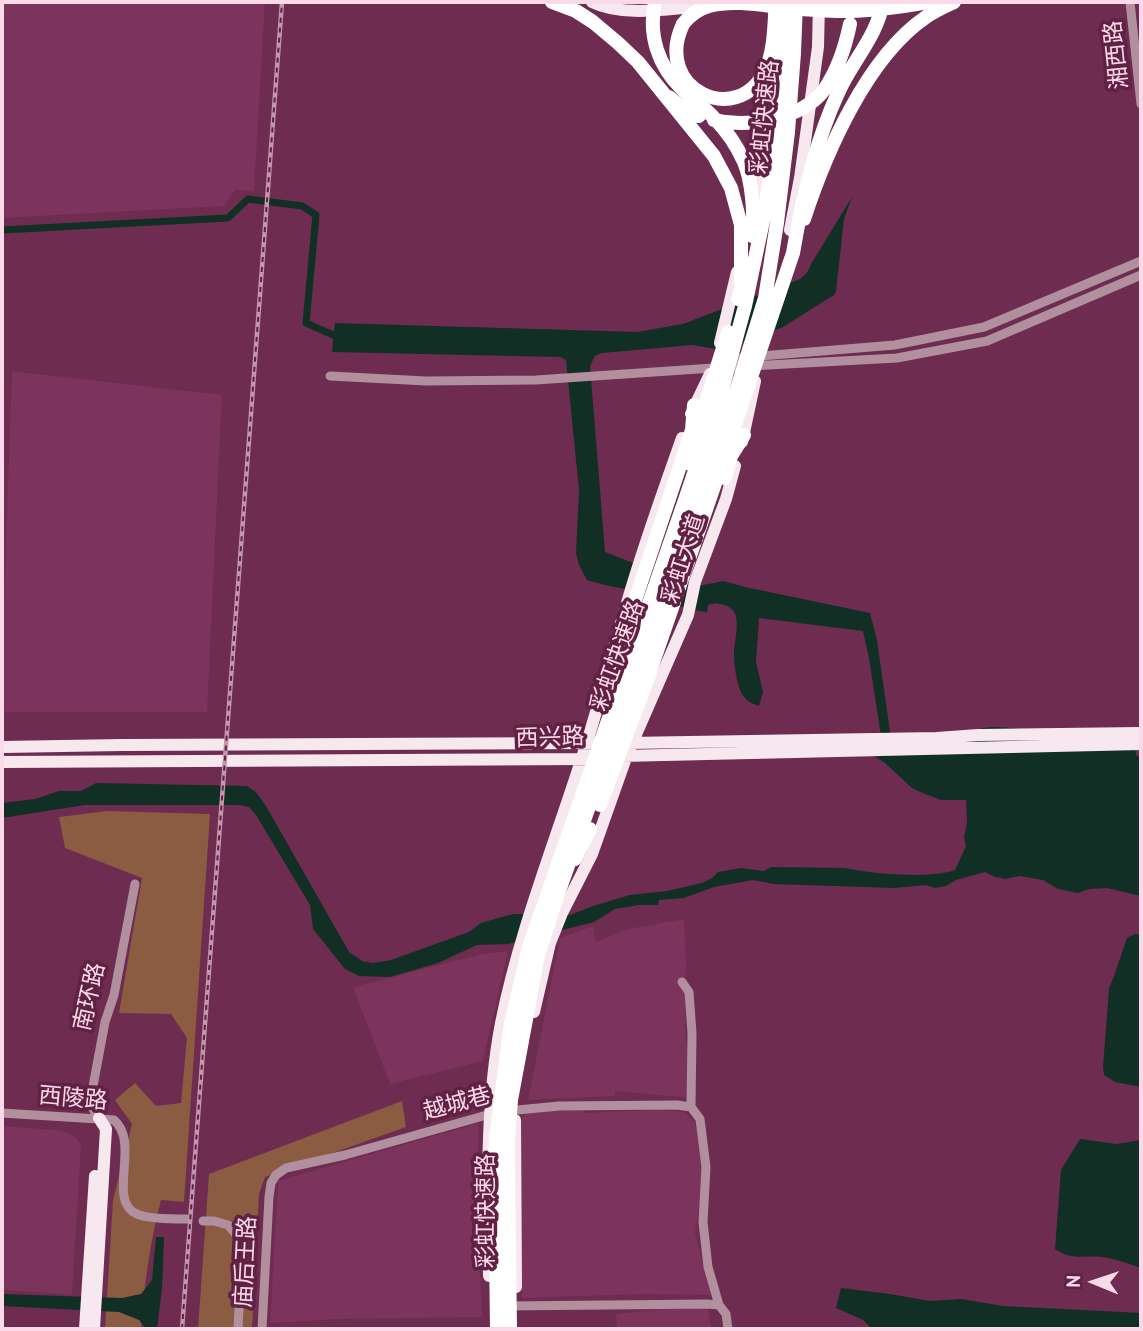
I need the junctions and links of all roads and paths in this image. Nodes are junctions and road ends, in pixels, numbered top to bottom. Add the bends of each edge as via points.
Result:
1 (552, 2) edge
2 (592, 2) edge
3 (655, 2) edge
4 (759, 2) edge
5 (777, 2) edge
6 (785, 2) edge
7 (796, 2) edge
8 (819, 2) edge
9 (852, 2) edge
10 (883, 2) edge
11 (928, 2) edge
12 (954, 2) edge
13 (1130, 2) edge
14 (693, 4) edge
15 (663, 92) junction
16 (1141, 104) edge
17 (793, 253) junction
18 (1141, 261) edge
19 (1141, 275) edge
20 (736, 294) junction
21 (760, 360) junction
22 (715, 361) junction
23 (330, 376) dead end
24 (694, 405) junction
25 (744, 435) junction
26 (618, 670) junction
27 (647, 680) junction
28 (1141, 733) edge
29 (586, 744) junction
30 (1141, 744) edge
31 (2, 747) edge
32 (627, 755) junction
33 (581, 759) junction
34 (2, 762) edge
35 (135, 884) dead end
36 (545, 900) junction
37 (682, 982) dead end
38 (691, 1107) junction
39 (515, 1109) junction
40 (2, 1112) edge
41 (491, 1114) junction
42 (99, 1118) junction
43 (269, 1197) joint
44 (186, 1219) dead end
45 (202, 1221) dead end
46 (516, 1305) junction
47 (719, 1305) junction
48 (490, 1306) junction
49 (92, 1320) edge
50 (85, 1329) edge
51 (238, 1329) edge
52 (262, 1329) edge
53 (490, 1329) edge
54 (497, 1329) edge
55 (510, 1329) edge
56 (517, 1329) edge
57 (728, 1329) edge

1 - 15 highway, bridge via 576,11 605,31
2 - 14 main road via 632,11
3 - 20 highway, bridge via 652,27 666,70 716,119 745,164 754,223
4 - 14 main road
5 - 11 highway, bridge via 775,10 773,40 769,59 754,87 724,98 694,89 678,64 677,42 689,17 706,6 750,3 765,5 779,6 806,10 842,11
5 - 20 main road, 彩虹大道 via 766,145
6 - 36 highway, 彩虹快速路, bridge via 771,169 745,306 710,427
7 - 36 highway, 彩虹快速路, bridge via 788,132 765,298 730,408
8 - 21 main road, 彩虹大道, bridge via 818,47 800,178
9 - 15 highway, bridge via 845,48 836,71 822,92 801,109 763,121 730,123 699,116
10 - 17 highway, bridge via 877,26 830,112 798,220
12 - 17 highway, bridge via 925,17 869,77 843,122
13 - 16 street, 湘西路
15 - 20 highway, bridge via 713,156 731,188 741,225
17 - 27 highway, bridge
18 - 21 street via 984,327 895,345
19 - 21 street via 987,341 897,358
20 - 22 main road, 彩虹大道, bridge
20 - 26 highway, bridge via 708,399
21 - 22 street
21 - 25 main road, 彩虹大道
22 - 23 street via 536,380
22 - 24 main road, 彩虹大道
24 - 26 highway via 692,430 623,636
24 - 29 main road, 彩虹大道 via 652,522
25 - 27 highway, bridge via 732,456 675,622
25 - 32 main road, 彩虹大道 via 688,615
26 - 36 highway, bridge via 565,819
27 - 36 highway, bridge via 590,829
28 - 29 main road, 西兴路
29 - 31 main road, 西兴路
29 - 33 main road, 彩虹大道
30 - 32 main road, 西兴路
32 - 33 main road, 西兴路
32 - 39 main road, 彩虹大道 via 592,854 550,943
33 - 34 main road, 西兴路
33 - 36 main road, 彩虹大道
35 - 42 street, 南环路 via 91,1097
36 - 41 main road, 彩虹大道 via 518,949 501,1025
36 - 54 highway, 彩虹快速路, bridge via 528,947 511,1023 496,1138
36 - 55 highway, 彩虹快速路, bridge via 511,1100
37 - 38 street via 689,992 692,1033
38 - 39 street, 越城巷
38 - 47 street via 700,1119 706,1167 703,1222 708,1267
39 - 41 street, 越城巷
39 - 46 main road, 彩虹大道
40 - 42 street, 西陵路
41 - 43 street, 越城巷 via 286,1168 271,1183
41 - 48 main road, 彩虹大道
42 - 44 street, 西陵路 via 114,1120 124,1134 123,1196 128,1208 137,1215
42 - 49 main road, 南环路
43 - 52 street, 庙后王路
45 - 51 street via 228,1225 242,1246
46 - 47 street
46 - 48 street
46 - 56 main road, 彩虹大道
47 - 57 street
48 - 53 main road, 彩虹大道
49 - 50 main road, 南环路

